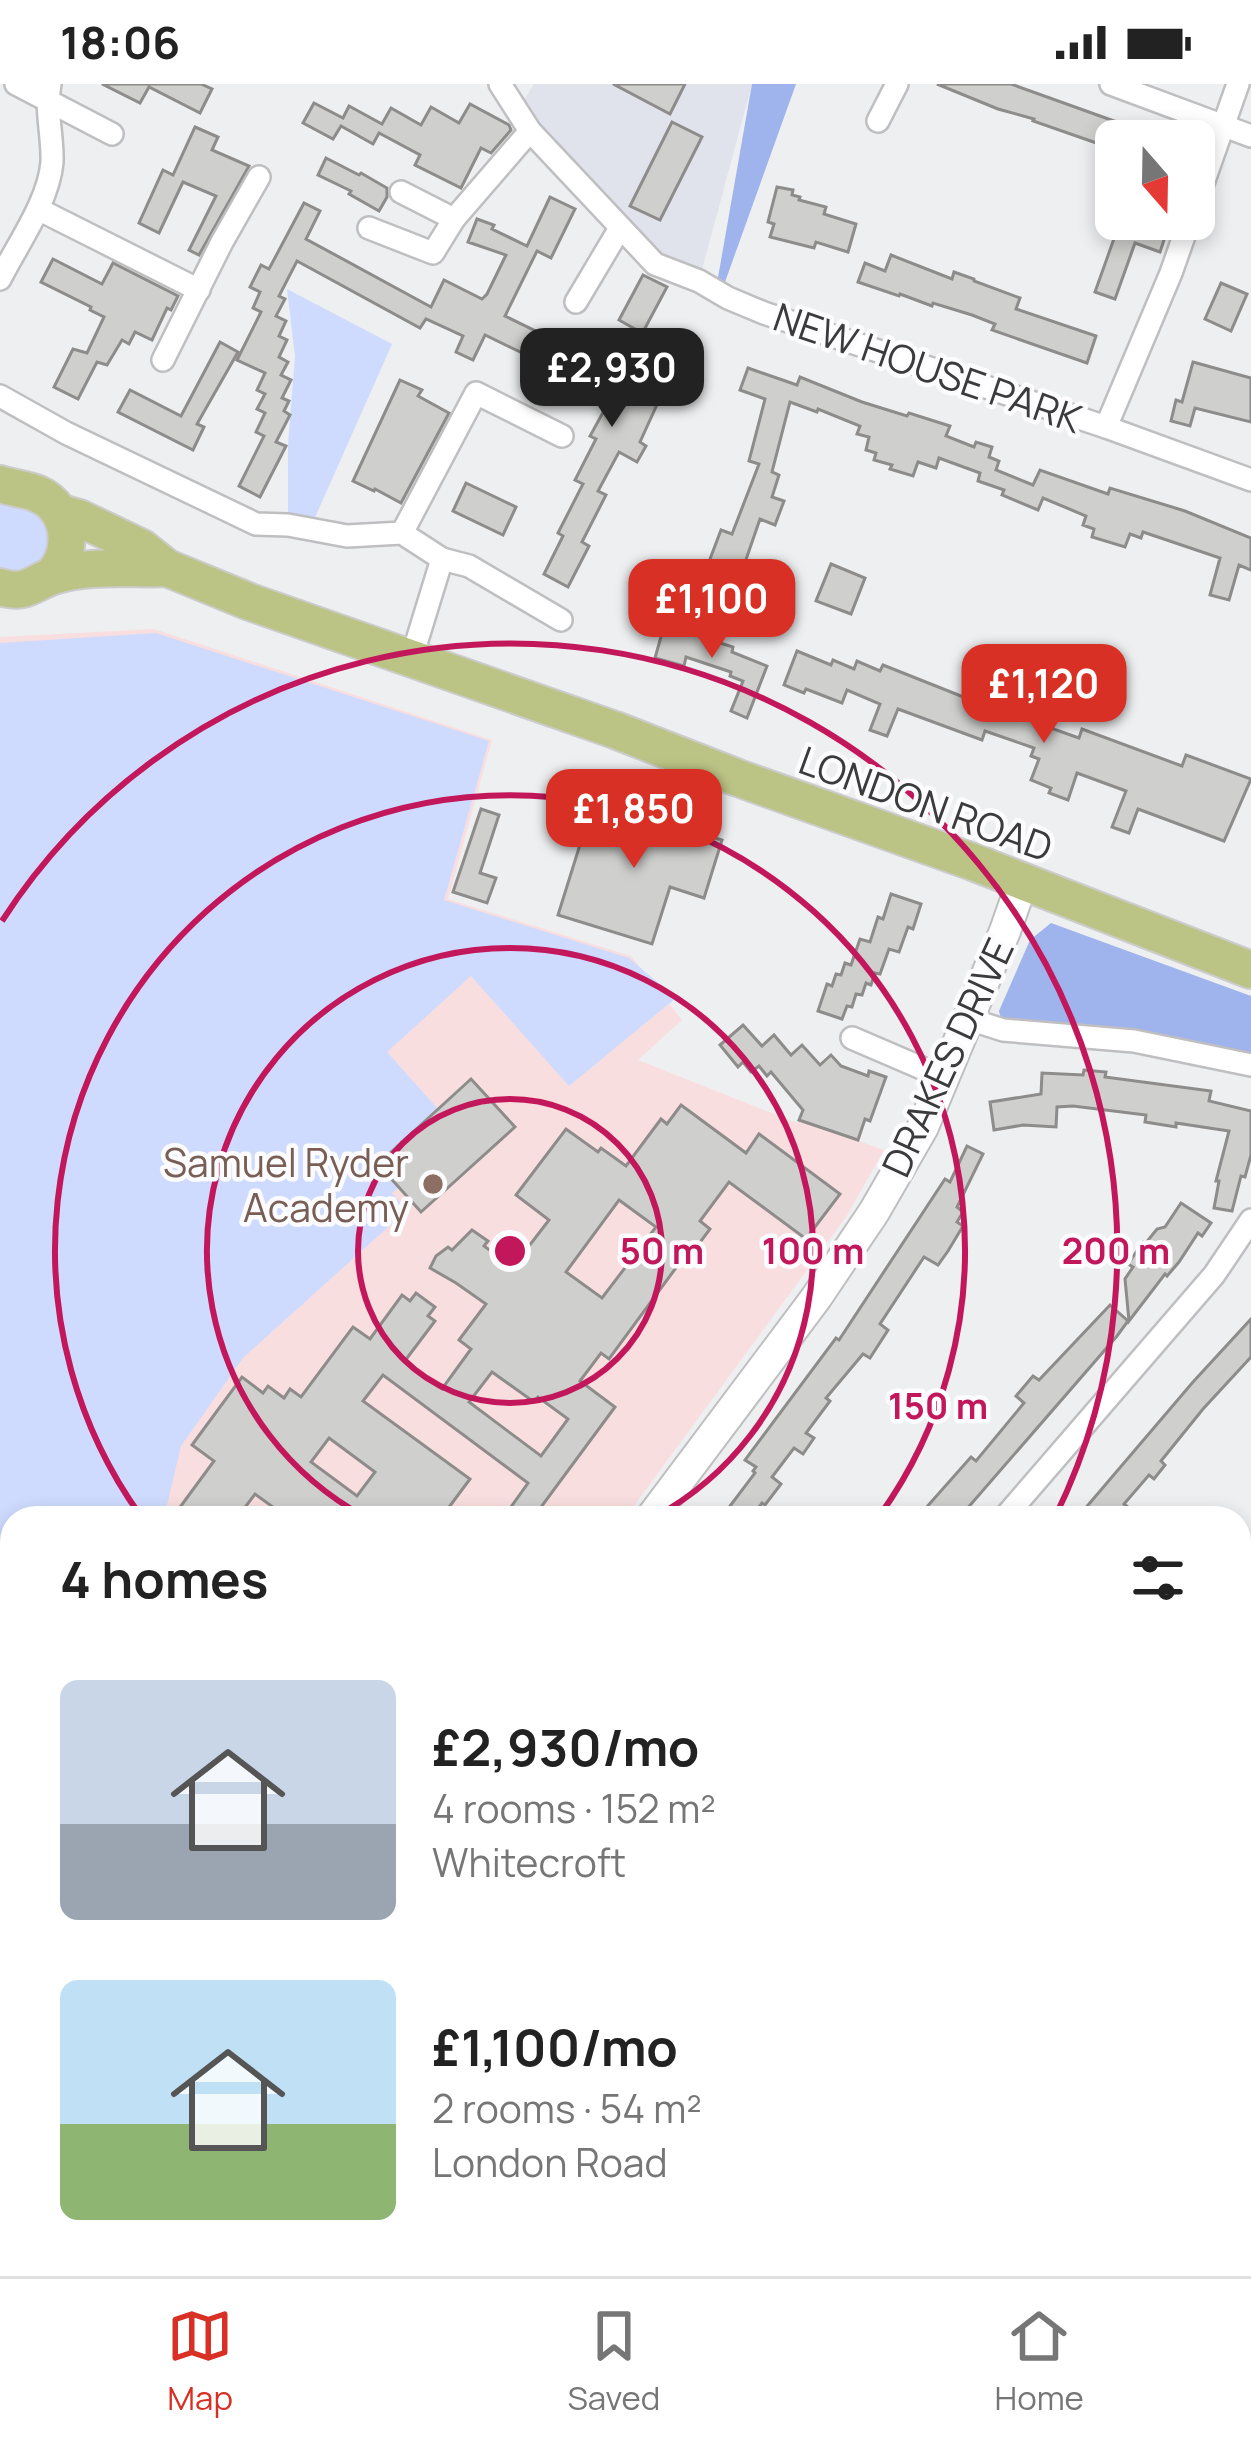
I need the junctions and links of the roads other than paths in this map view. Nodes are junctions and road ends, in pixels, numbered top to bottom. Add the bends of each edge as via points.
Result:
1 (16, 84) edge
2 (500, 84) edge
3 (897, 84) edge
4 (1111, 84) edge
5 (1238, 84) edge
6 (48, 93) edge
7 (878, 121) dead end
8 (1223, 126) junction
9 (530, 131) junction
10 (112, 134) dead end
11 (1251, 136) edge
12 (1215, 149) edge
13 (259, 177) dead end
14 (401, 192) dead end
15 (38, 209) junction
16 (454, 219) junction
17 (369, 228) dead end
18 (620, 228) junction
19 (1183, 240) edge
20 (0, 279) edge
21 (199, 290) junction
22 (577, 302) dead end
23 (163, 360) dead end
24 (1, 397) edge
25 (1106, 427) junction
26 (562, 436) dead end
27 (1251, 480) edge
28 (4, 488) edge
29 (61, 514) junction
30 (402, 533) junction
31 (442, 560) junction
32 (166, 568) junction
33 (18, 589) edge
34 (561, 620) dead end
35 (411, 660) junction
36 (1022, 884) junction
37 (1251, 970) edge
38 (969, 1019) junction
39 (852, 1038) dead end
40 (1251, 1065) edge
41 (945, 1078) junction
42 (1251, 1220) edge
43 (660, 1506) edge
44 (1014, 1506) edge

1 - 6 street
2 - 9 street, NEW HOUSE PARK
3 - 7 street
4 - 8 street
5 - 8 street
6 - 10 street
6 - 15 street via 52,165
8 - 11 street
8 - 12 street
9 - 16 street
9 - 18 street, NEW HOUSE PARK
13 - 21 street
14 - 16 street
15 - 20 street
15 - 21 street
16 - 17 street via 434,253
18 - 22 street
18 - 25 street, NEW HOUSE PARK via 656,264 764,313
19 - 25 street
21 - 23 street
24 - 30 street via 256,524 347,536
25 - 27 street, NEW HOUSE PARK
26 - 30 street via 476,394
28 - 29 main road, LONDON ROAD via 33,491
29 - 32 main road, LONDON ROAD via 142,548
29 - 33 main road, LONDON ROAD via 66,554
30 - 31 street
31 - 34 street via 469,566
31 - 35 street
32 - 33 main road, LONDON ROAD via 97,570
32 - 35 main road, LONDON ROAD
35 - 36 main road, LONDON ROAD
36 - 37 main road, LONDON ROAD
36 - 38 street, DRAKES DRIVE
38 - 40 street
38 - 41 street, DRAKES DRIVE
39 - 41 street
41 - 43 street, DRAKES DRIVE via 861,1231
42 - 44 street via 1214,1275

